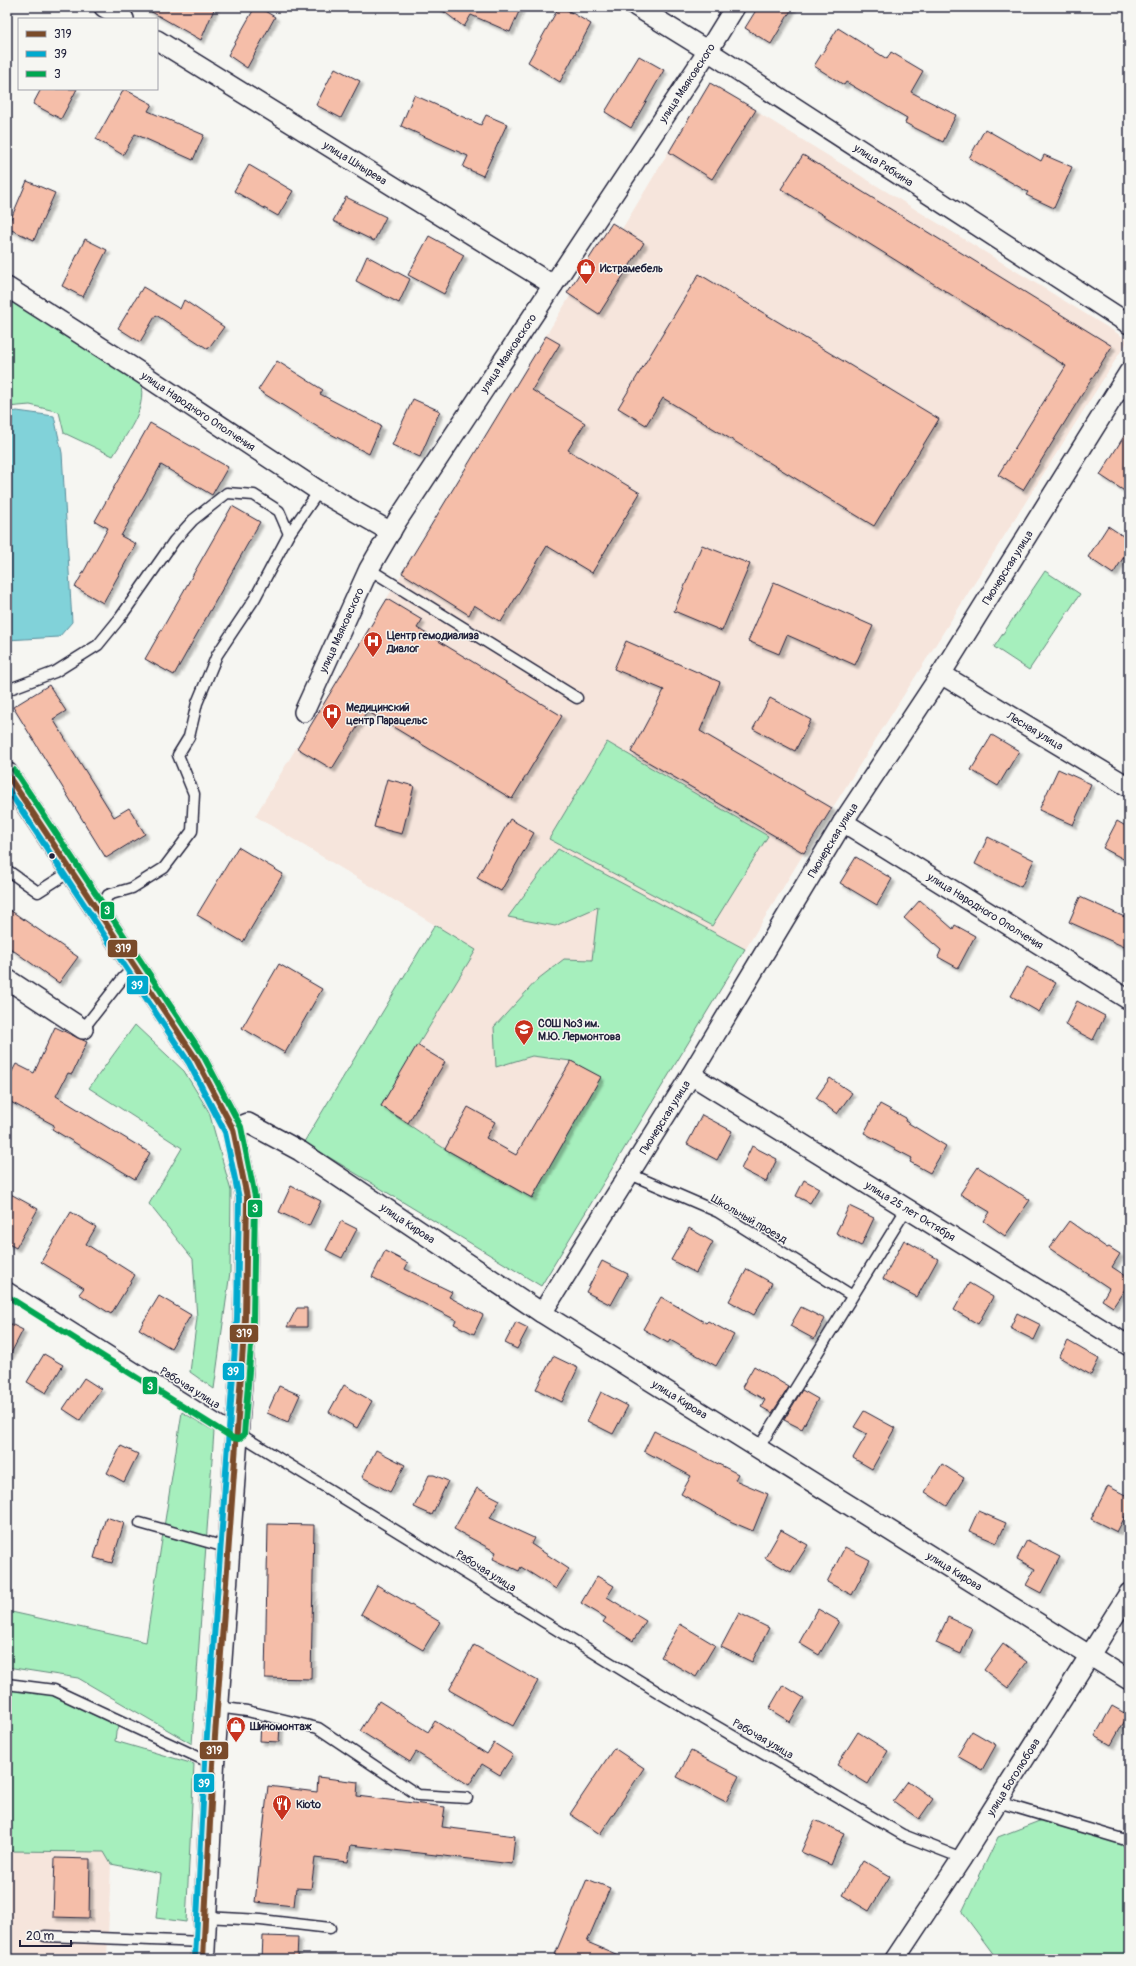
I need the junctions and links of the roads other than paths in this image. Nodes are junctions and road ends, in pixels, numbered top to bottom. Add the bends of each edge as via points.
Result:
1 (104, 7) edge
2 (637, 7) edge
3 (735, 7) edge
4 (122, 18) edge
5 (158, 41) edge
6 (708, 51) junction
7 (553, 285) junction
8 (7, 286) edge
9 (1129, 324) edge
10 (1129, 372) edge
11 (318, 491) junction
12 (391, 532) junction
13 (289, 534) junction
14 (369, 569) junction
15 (941, 674) junction
16 (7, 690) edge
17 (577, 698) dead end
18 (304, 712) dead end
19 (7, 774) edge
20 (1129, 787) edge
21 (843, 822) junction
22 (7, 870) edge
23 (71, 871) junction
24 (98, 913) junction
25 (135, 966) junction
26 (7, 979) edge
27 (1129, 1000) edge
28 (82, 1029) joint
29 (691, 1075) junction
30 (233, 1129) junction
31 (630, 1174) junction
32 (907, 1208) junction
33 (7, 1287) edge
34 (851, 1295) junction
35 (542, 1313) junction
36 (1129, 1346) edge
37 (236, 1431) junction
38 (758, 1449) junction
39 (140, 1523) dead end
40 (229, 1548) junction
41 (1129, 1593) edge
42 (1090, 1657) junction
43 (1129, 1680) edge
44 (7, 1684) edge
45 (217, 1707) junction
46 (213, 1764) junction
47 (467, 1798) dead end
48 (998, 1802) junction
49 (1129, 1841) edge
50 (962, 1858) junction
51 (205, 1917) junction
52 (330, 1928) dead end
53 (45, 1936) dead end
54 (203, 1950) edge
55 (895, 1959) edge

1 - 4 street
2 - 6 street, улица Рябкина
3 - 6 street, улица Маяковского
5 - 7 street, улица Шнырева
6 - 7 street, улица Маяковского
6 - 9 street, улица Рябкина
7 - 12 street, улица Маяковского
8 - 11 street, улица Народного Ополчения
10 - 15 street, Пионерская улица
11 - 12 street, улица Народного Ополчения
11 - 13 lane
12 - 14 street, улица Маяковского
13 - 16 lane via 280,511 254,495 227,493 194,520 174,541 98,645 54,672
13 - 24 lane via 254,598 216,655 197,703 190,737 178,755 194,794 192,831 164,868 132,888 108,895
14 - 17 lane
14 - 18 street, улица Маяковского
15 - 20 street, Лесная улица
15 - 21 street, Пионерская улица
19 - 23 main road
21 - 27 street, улица Народного Ополчения
21 - 29 street, Пионерская улица
22 - 23 lane via 38,892
23 - 24 main road
24 - 25 main road
25 - 28 lane
25 - 30 main road via 196,1059
26 - 28 street
29 - 31 street, Пионерская улица
29 - 32 street, улица 25 лет Октября
30 - 35 street, улица Кирова via 248,1123 300,1151
30 - 37 main road via 247,1197 245,1319
31 - 34 lane, Школьный проезд via 718,1212
31 - 35 street, Пионерская улица
32 - 34 lane
32 - 36 street, улица 25 лет Октября
33 - 37 lane, Рабочая улица
34 - 38 lane
35 - 38 street, улица Кирова
37 - 40 main road
37 - 50 lane, Рабочая улица via 674,1701 903,1835
38 - 42 street, улица Кирова
39 - 40 lane
40 - 45 main road
41 - 42 street, улица Боголюбова
42 - 43 street, улица Кирова
42 - 48 street, улица Боголюбова
44 - 46 lane via 54,1690
45 - 46 main road
45 - 47 lane via 247,1711 318,1728 418,1795
46 - 51 main road
48 - 49 lane
48 - 50 street, улица Боголюбова
50 - 55 street, улица Боголюбова
51 - 52 lane
51 - 54 main road
53 - 54 lane

